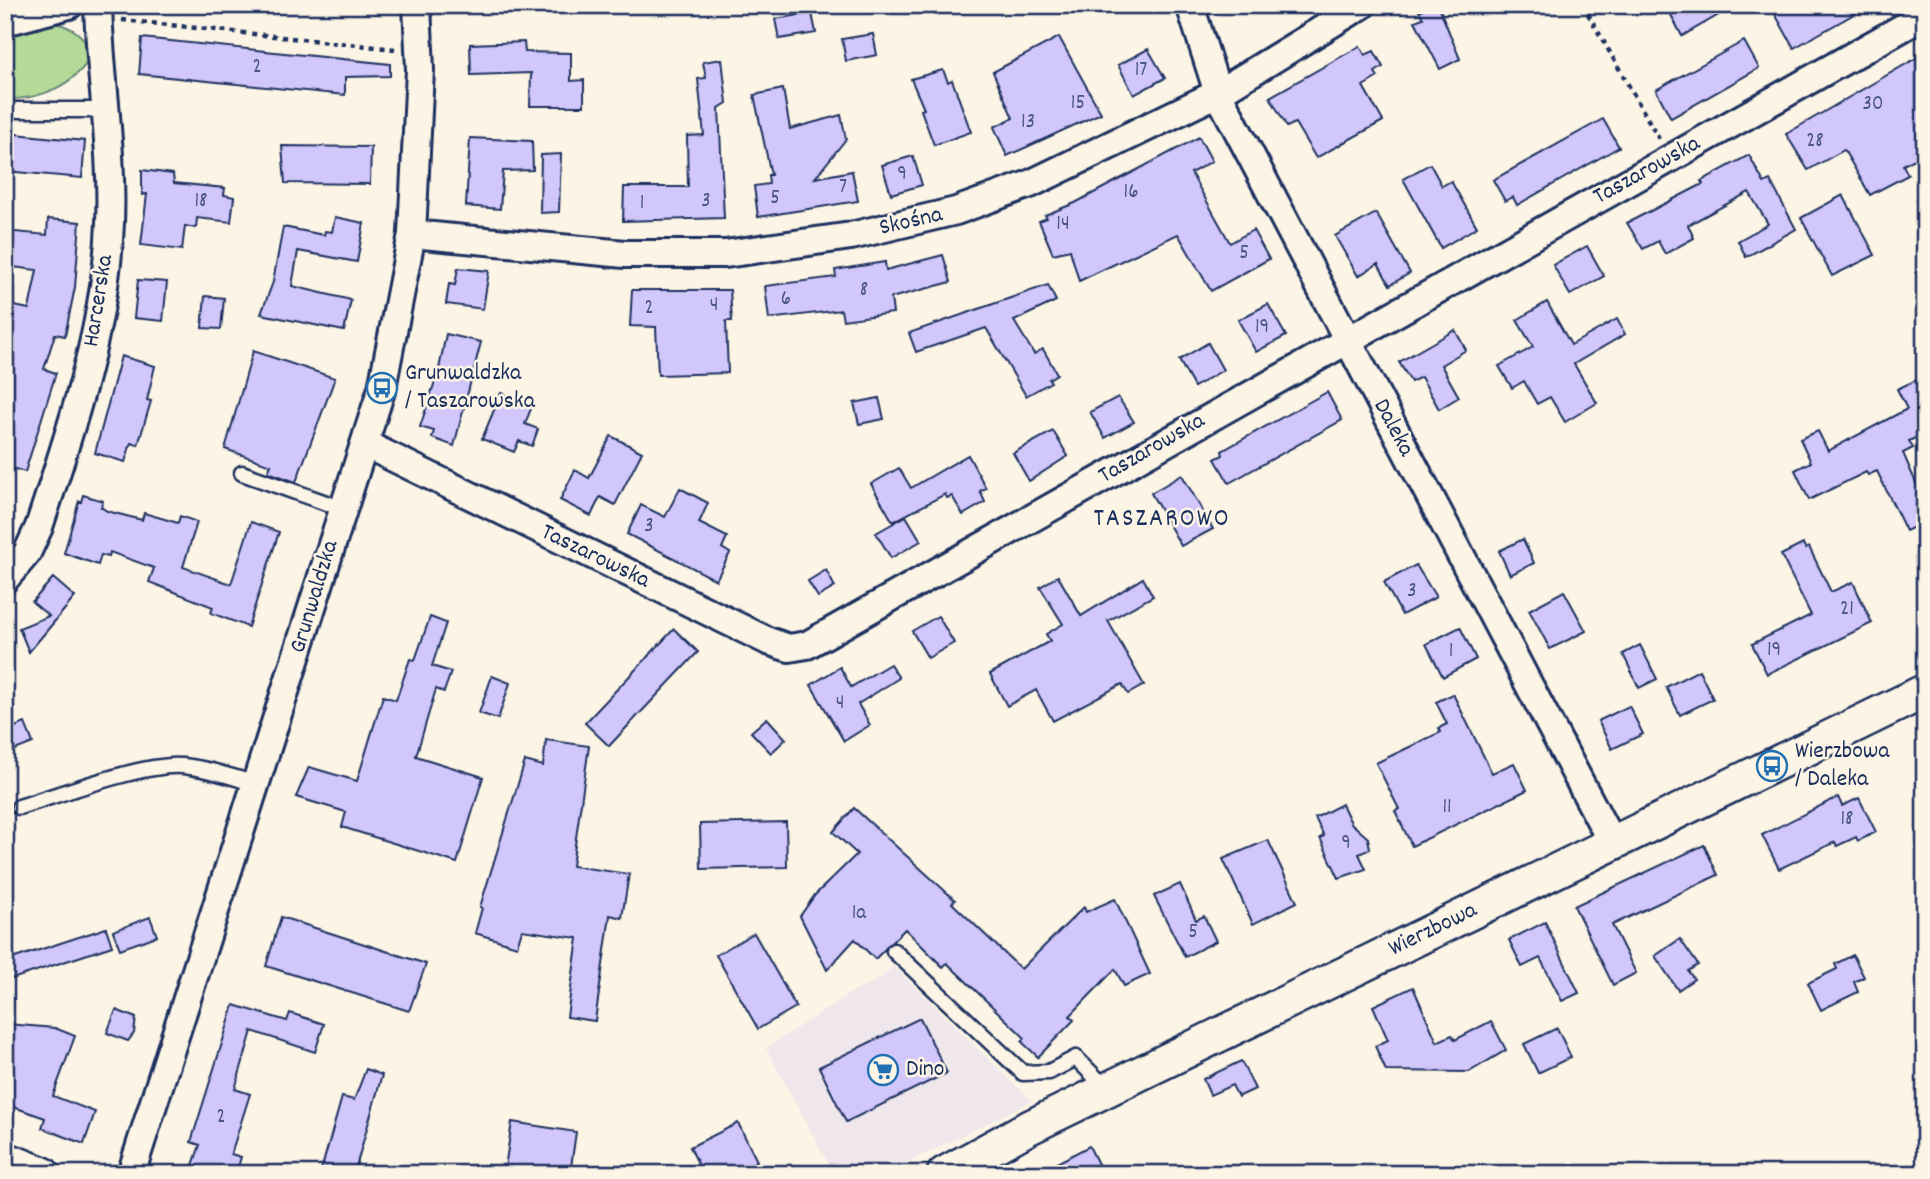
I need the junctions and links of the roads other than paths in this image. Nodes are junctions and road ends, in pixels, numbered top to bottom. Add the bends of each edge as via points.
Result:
1 (69, 5) edge
2 (417, 5) edge
3 (1190, 5) edge
4 (1362, 5) edge
5 (98, 11) edge
6 (1925, 15) edge
7 (5, 22) edge
8 (1218, 93) junction
9 (5, 110) edge
10 (107, 110) junction
11 (412, 234) junction
12 (1346, 340) junction
13 (365, 444) junction
14 (242, 473) dead end
15 (342, 509) junction
16 (5, 579) edge
17 (1925, 691) edge
18 (256, 784) junction
19 (19, 807) dead end
20 (1612, 844) junction
21 (894, 951) dead end
22 (1107, 1089) junction
23 (5, 1159) edge
24 (43, 1174) edge
25 (131, 1174) edge
26 (944, 1174) edge

1 - 7 street
2 - 11 street, Grunwaldzka via 420,70
3 - 8 street, Daleka
4 - 8 street, Skośna
5 - 10 street, Harcerska
6 - 12 street, Taszarowska
8 - 11 street, Skośna via 1030,184 956,211 850,236 725,254 625,254
8 - 12 street, Daleka
9 - 10 lane
10 - 16 street, Harcerska via 110,222 90,356 40,527 27,553
11 - 13 street, Grunwaldzka via 382,388
12 - 13 street, Taszarowska via 807,645 789,648
12 - 20 street, Daleka
13 - 15 street, Grunwaldzka
14 - 15 lane
15 - 18 street, Grunwaldzka
17 - 20 street, Wierzbowa
18 - 19 lane via 205,769 155,767
18 - 25 street, Grunwaldzka
20 - 22 street, Wierzbowa
21 - 22 lane via 1023,1073 1049,1072 1076,1058
22 - 26 street, Wierzbowa
23 - 24 street

